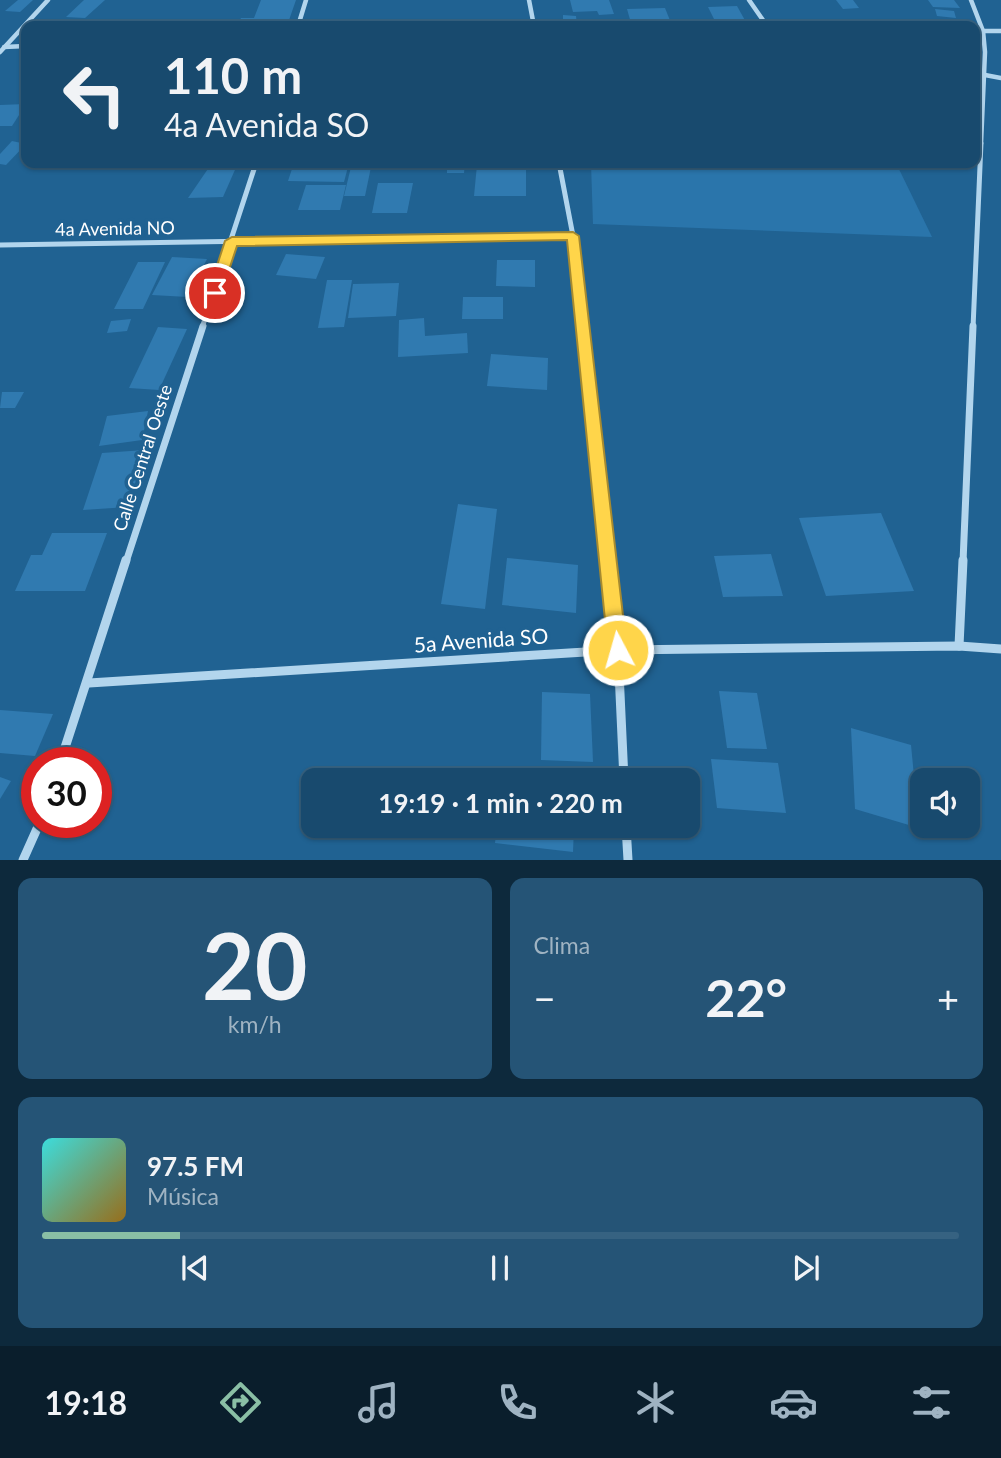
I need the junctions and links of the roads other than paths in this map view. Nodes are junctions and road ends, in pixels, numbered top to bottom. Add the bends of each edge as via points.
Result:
1 (48, 0) edge
2 (306, 0) edge
3 (529, 0) edge
4 (749, 0) edge
5 (971, 0) edge
6 (28, 21) edge
7 (300, 21) edge
8 (533, 21) edge
9 (764, 21) edge
10 (976, 21) edge
11 (21, 28) edge
12 (980, 31) edge
13 (1001, 31) edge
14 (980, 38) edge
15 (21, 46) edge
16 (2, 48) edge
17 (985, 75) junction
18 (1001, 78) edge
19 (254, 168) edge
20 (560, 168) edge
21 (573, 236) junction
22 (232, 241) junction
23 (0, 245) edge
24 (958, 646) junction
25 (1001, 649) edge
26 (618, 650) junction
27 (89, 683) junction
28 (67, 747) edge
29 (623, 768) edge
30 (33, 838) edge
31 (627, 838) edge
32 (23, 859) edge
33 (628, 859) edge

1 - 6 street
2 - 7 street
3 - 8 street
4 - 9 street
5 - 10 street
11 - 16 street
12 - 13 street
14 - 17 street
15 - 16 street
17 - 18 street
17 - 24 street
19 - 22 street, Calle Central Oeste
20 - 21 street
21 - 22 street, 4a Avenida NO
21 - 26 street
22 - 23 street, 4a Avenida NO
22 - 27 street, Calle Central Oeste
24 - 25 street, 5a Avenida SO
24 - 26 street, 5a Avenida SO
26 - 27 street, 5a Avenida SO
26 - 29 street
27 - 28 street, Calle Central Oeste
30 - 32 street
31 - 33 street

